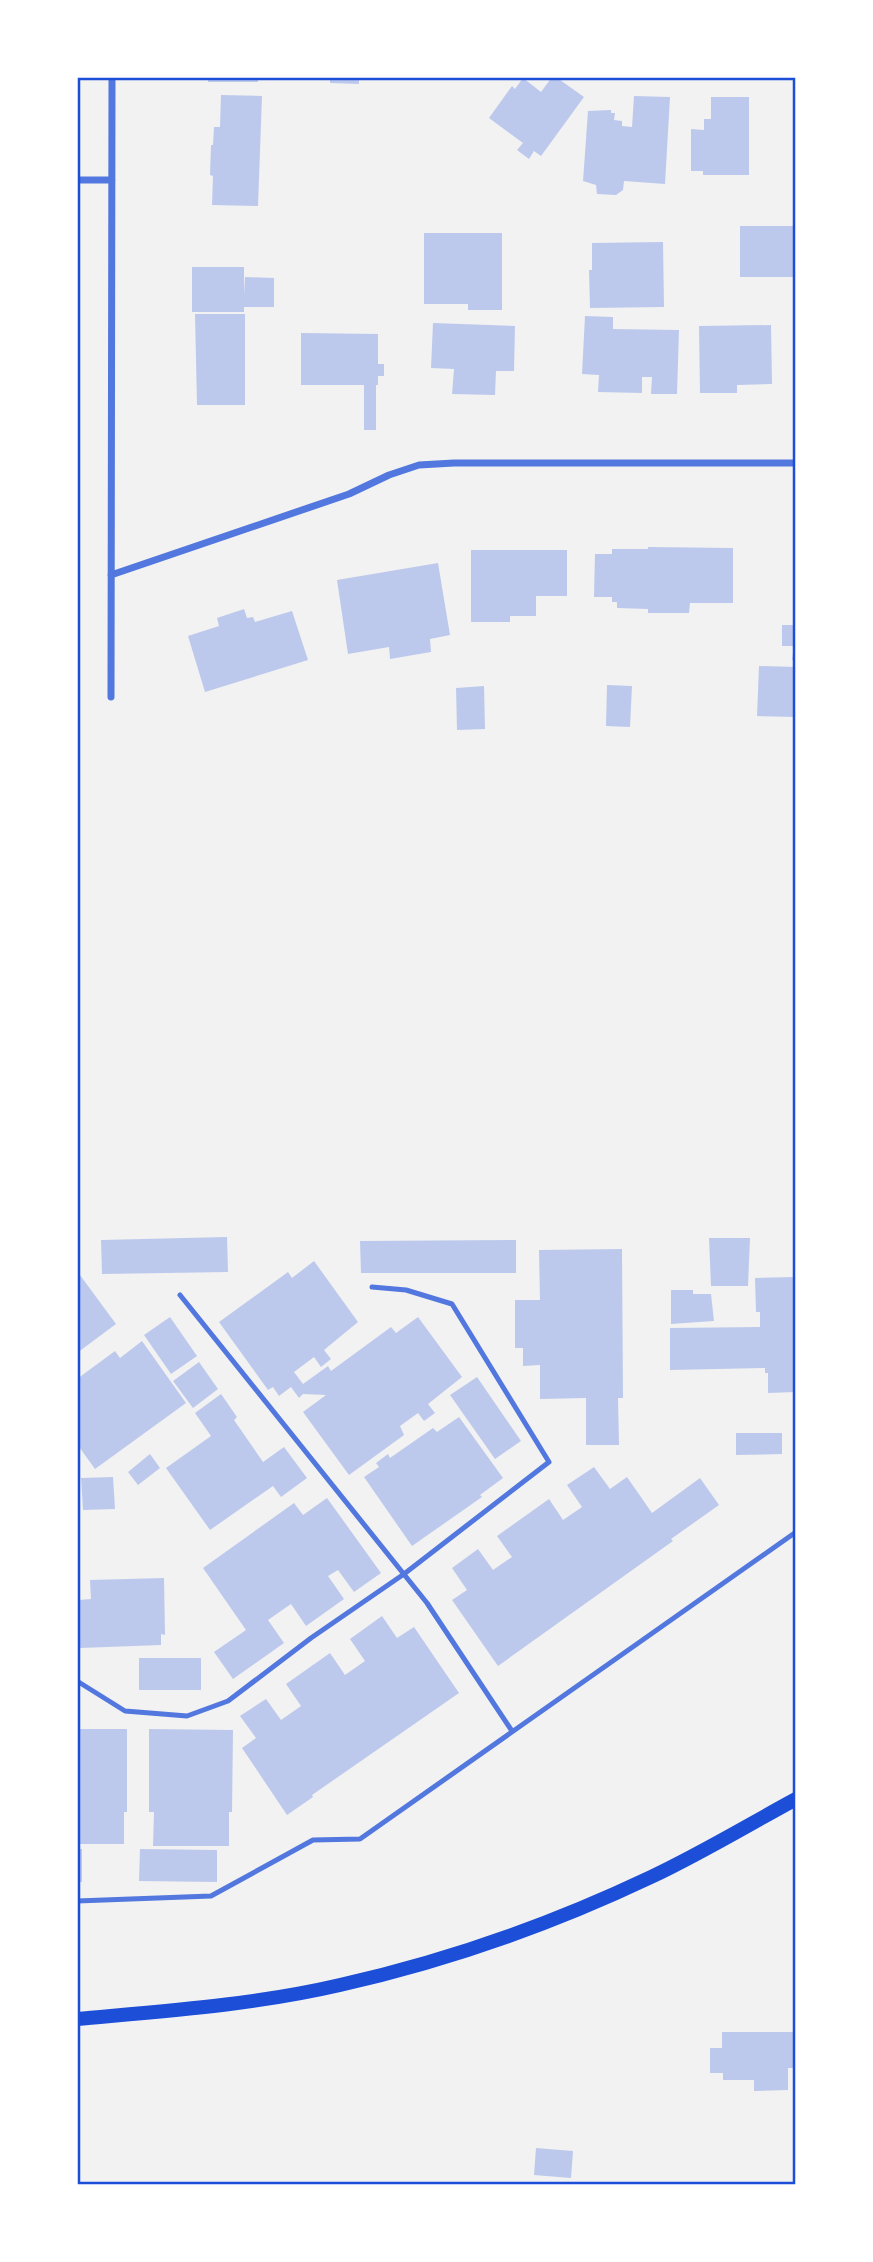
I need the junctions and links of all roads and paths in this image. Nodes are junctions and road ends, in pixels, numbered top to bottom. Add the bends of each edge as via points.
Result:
1 (112, 77) edge
2 (77, 180) edge
3 (112, 180) junction
4 (796, 463) edge
5 (111, 575) junction
6 (111, 697) dead end
7 (372, 1287) dead end
8 (180, 1295) dead end
9 (796, 1532) edge
10 (404, 1574) junction
11 (77, 1681) edge
12 (512, 1731) junction
13 (796, 1799) edge
14 (77, 1901) edge
15 (77, 2019) edge

1 - 3 street
2 - 3 street
3 - 5 street
4 - 5 street via 419,465 349,494
5 - 6 street
7 - 10 lane via 406,1290 452,1304 549,1462
8 - 10 lane
9 - 12 lane
10 - 11 lane via 228,1701 187,1716 125,1711
10 - 12 lane
12 - 14 lane via 360,1839 313,1840 211,1896
13 - 15 main road via 639,1882 551,1921 448,1956 340,1985 248,2003

